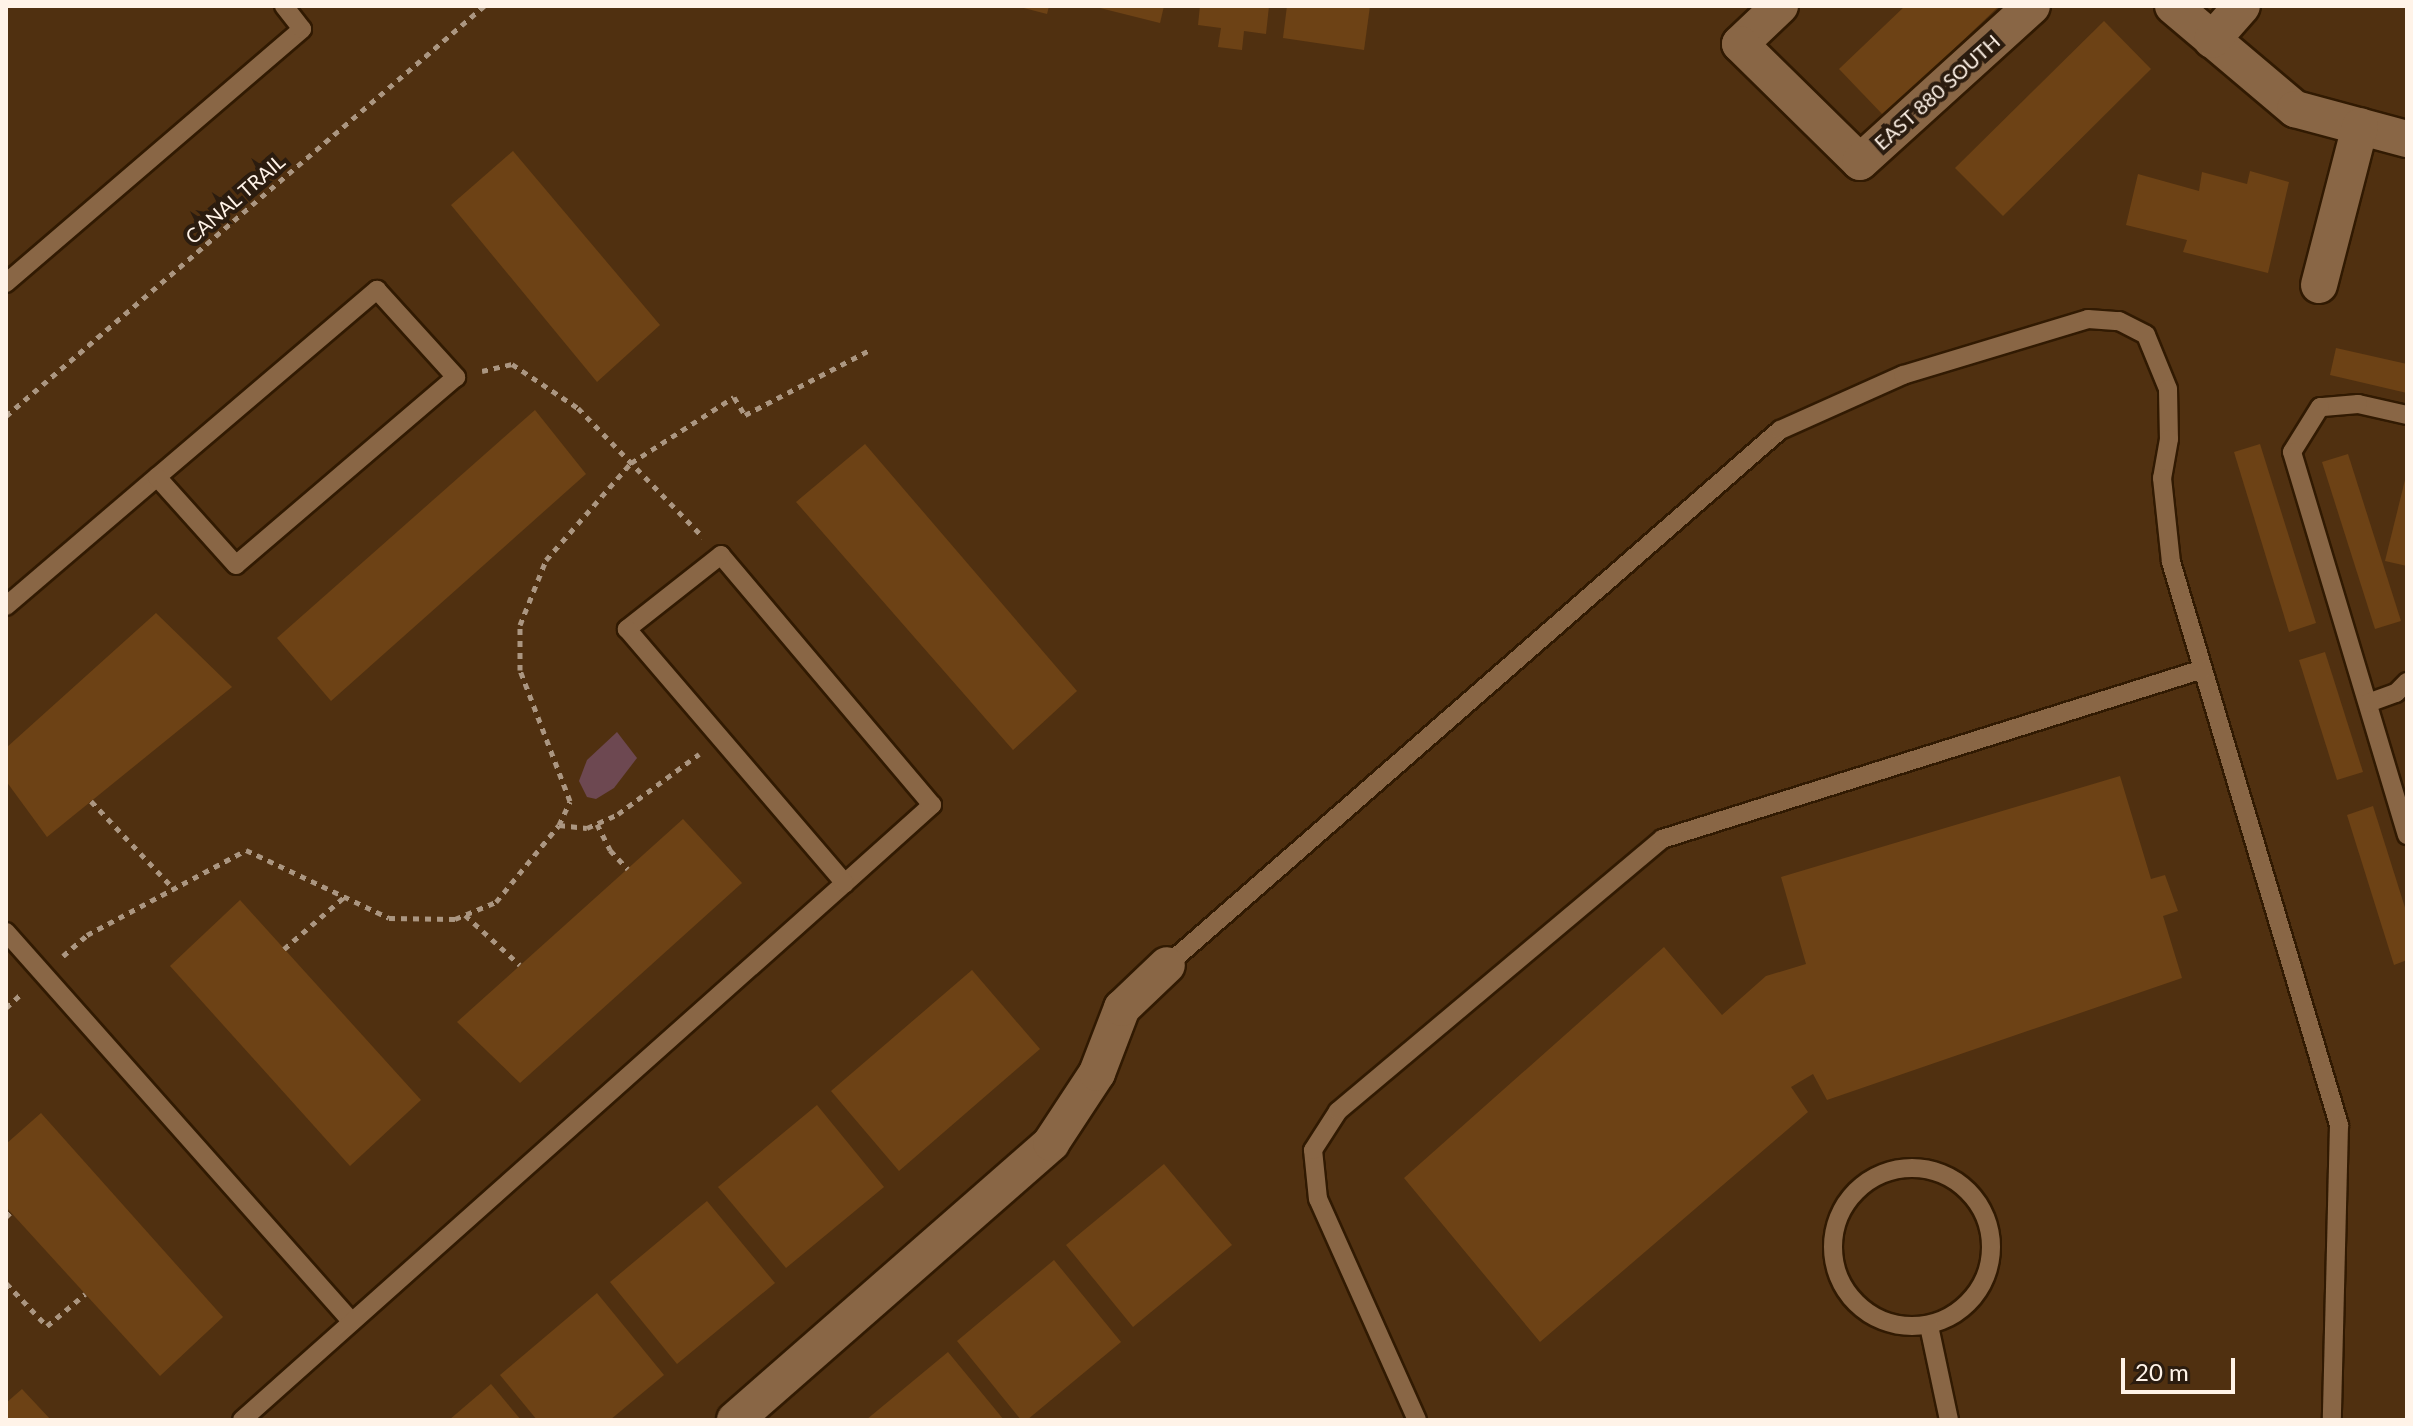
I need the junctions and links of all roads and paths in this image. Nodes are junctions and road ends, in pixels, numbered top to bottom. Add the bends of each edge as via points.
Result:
1 (284, 6) edge
2 (484, 6) edge
3 (1780, 6) edge
4 (2032, 6) edge
5 (2173, 6) edge
6 (2242, 6) edge
7 (2212, 40) junction
8 (2360, 126) junction
9 (2407, 139) edge
10 (6, 283) edge
11 (2319, 285) dead end
12 (868, 351) dead end
13 (456, 377) junction
14 (2407, 415) edge
15 (6, 416) edge
16 (631, 463) junction
17 (157, 477) junction
18 (721, 555) junction
19 (6, 606) edge
20 (2203, 669) junction
21 (2407, 682) edge
22 (2368, 703) junction
23 (720, 738) junction
24 (91, 801) dead end
25 (597, 824) junction
26 (559, 825) junction
27 (2407, 835) edge
28 (628, 869) dead end
29 (845, 883) junction
30 (174, 889) junction
31 (344, 897) junction
32 (465, 915) junction
33 (6, 932) edge
34 (284, 949) dead end
35 (520, 965) dead end
36 (1167, 965) joint
37 (43, 974) junction
38 (6, 1008) edge
39 (6, 1283) edge
40 (85, 1294) dead end
41 (352, 1322) junction
42 (1929, 1326) junction
43 (242, 1420) edge
44 (735, 1420) edge
45 (1417, 1420) edge
46 (1949, 1420) edge
47 (2332, 1420) edge

1 - 10 lane via 302,29
2 - 15 path, CANAL TRAIL
3 - 4 street, EAST 880 SOUTH via 1740,44 1860,162
5 - 7 street
6 - 7 street
7 - 8 street via 2295,109
8 - 9 street
8 - 11 street
12 - 16 path via 745,415 734,397
13 - 16 path via 512,364 578,408
13 - 17 lane via 377,290
13 - 17 lane via 236,565
14 - 22 lane via 2358,404 2320,407 2292,452
16 - 18 path
16 - 26 path via 546,560 520,625 520,670 570,801
17 - 19 lane
18 - 23 lane via 627,629
18 - 29 lane via 932,805
20 - 36 lane via 2171,562 2162,478 2169,439 2168,389 2146,335 2119,321 2088,319 1903,375 1780,430
20 - 45 lane via 1662,839 1338,1111 1313,1150 1318,1199
20 - 47 lane via 2339,1125
21 - 22 lane via 2396,693
22 - 27 lane
23 - 25 path
23 - 29 lane
24 - 30 path
25 - 26 path
25 - 28 path via 610,850
26 - 32 path via 496,902
29 - 41 lane
30 - 31 path via 246,850
30 - 37 path via 87,935
31 - 32 path via 389,918
31 - 34 path
32 - 35 path
33 - 37 lane
36 - 44 street via 1122,1008 1097,1073 1051,1143
37 - 38 path
37 - 41 lane
39 - 40 path via 47,1326
41 - 43 lane
42 - 42 lane via 1955,1315 1975,1297 1988,1272 1992,1246 1987,1218 1972,1195 1937,1171 1909,1167 1881,1173 1858,1188 1834,1229 1833,1257 1841,1284 1865,1313 1891,1325
42 - 46 lane

